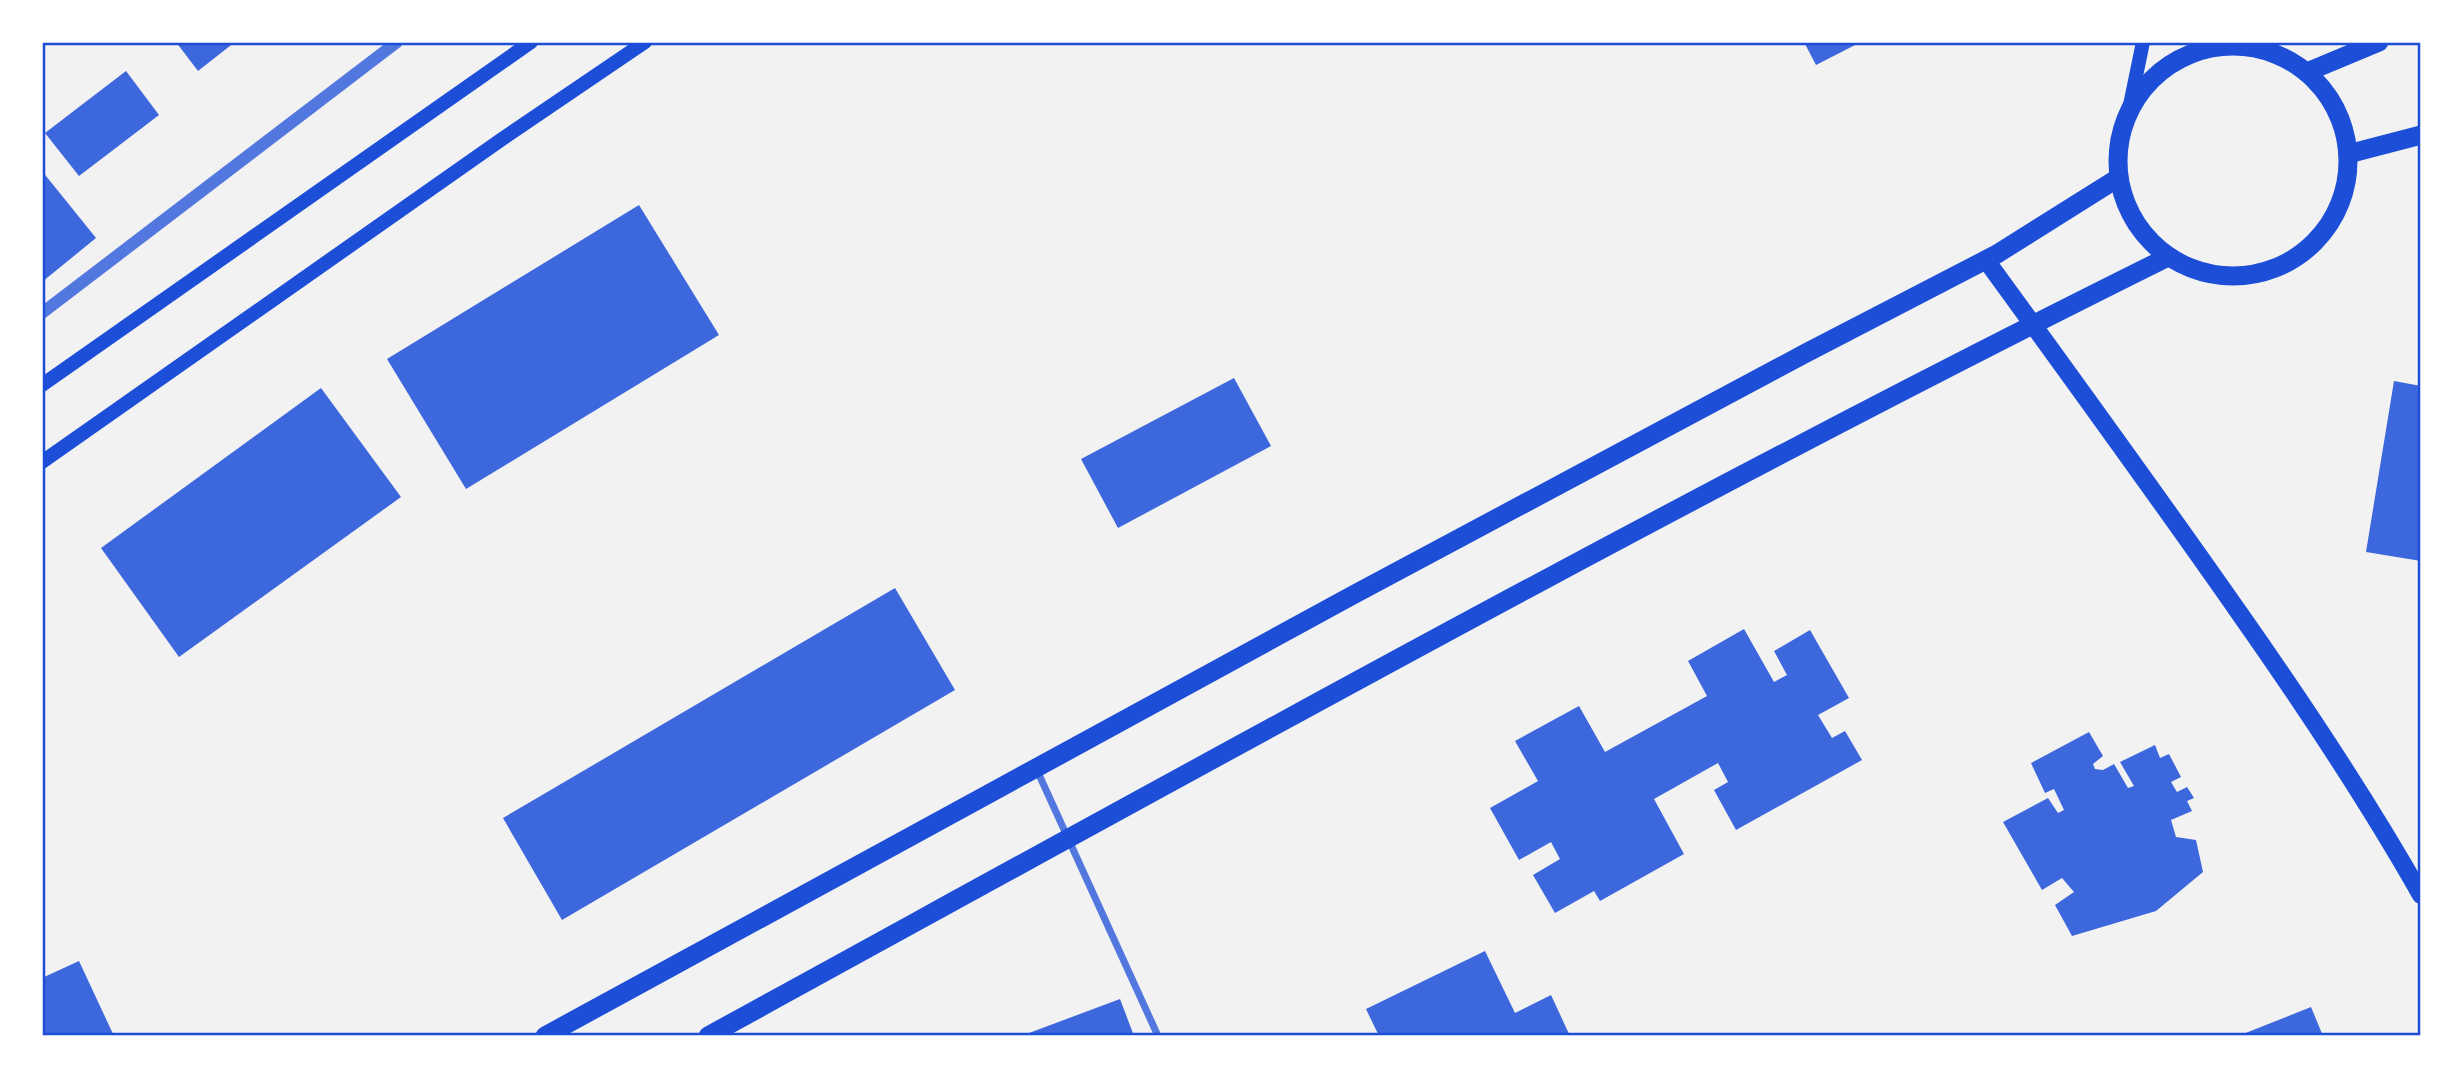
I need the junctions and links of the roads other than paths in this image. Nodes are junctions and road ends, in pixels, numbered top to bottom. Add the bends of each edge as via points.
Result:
1 (397, 42) edge
2 (530, 42) edge
3 (645, 42) edge
4 (2143, 42) edge
5 (2379, 42) edge
6 (2307, 72) junction
7 (2129, 110) junction
8 (2421, 135) edge
9 (2348, 154) junction
10 (2118, 178) junction
11 (2168, 257) junction
12 (1986, 260) junction
13 (42, 313) edge
14 (2033, 324) junction
15 (42, 385) edge
16 (42, 462) edge
17 (1036, 768) junction
18 (1069, 839) junction
19 (2421, 895) edge
20 (545, 1036) edge
21 (708, 1036) edge
22 (1158, 1036) edge

1 - 13 street
2 - 15 main road
3 - 16 main road
4 - 7 main road
5 - 6 highway
6 - 7 highway via 2277,54 2243,46 2208,48 2176,60 2148,81
6 - 9 highway via 2328,96 2342,124
7 - 10 highway via 2118,143
8 - 9 highway
9 - 11 highway via 2345,191 2330,225 2306,252 2274,270 2238,277 2201,273
10 - 11 highway via 2127,209 2144,236
10 - 12 highway
11 - 14 highway
12 - 14 main road
12 - 17 highway via 1553,487
14 - 18 highway via 1638,530
14 - 19 main road via 2292,690
17 - 18 street
17 - 20 highway
18 - 21 highway
18 - 22 street

